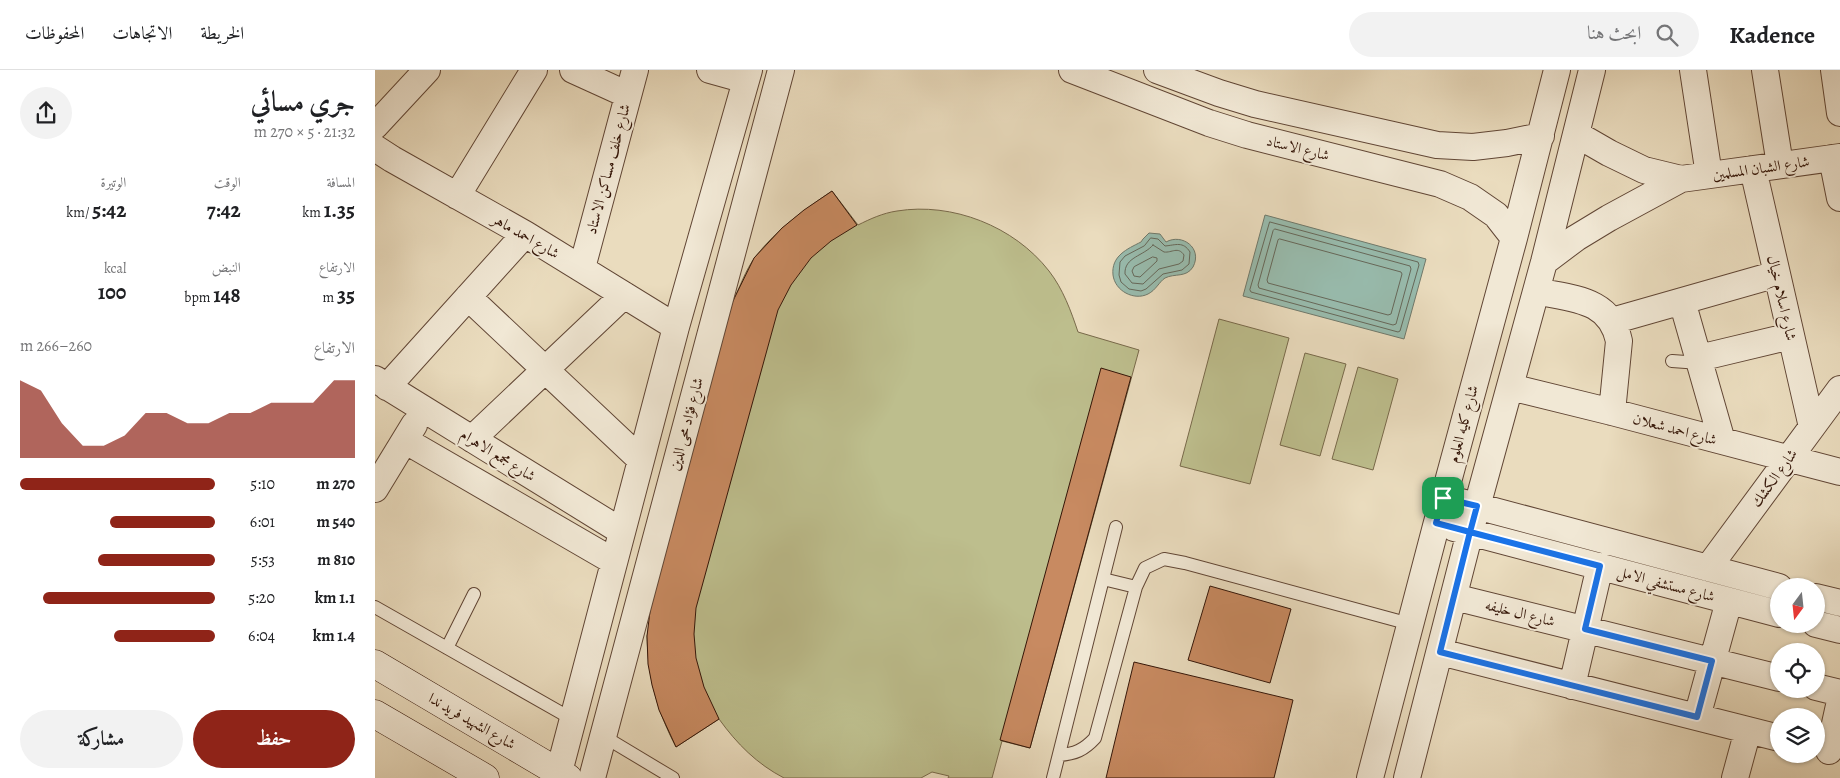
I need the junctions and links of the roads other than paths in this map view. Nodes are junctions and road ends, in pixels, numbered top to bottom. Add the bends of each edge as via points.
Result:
1 (427, 70) edge
2 (534, 70) edge
3 (573, 70) edge
4 (711, 70) edge
5 (781, 70) edge
6 (1072, 70) edge
7 (1157, 70) edge
8 (1557, 70) edge
9 (1592, 70) edge
10 (1693, 70) edge
11 (1765, 70) edge
12 (1834, 70) edge
13 (748, 75) edge
14 (631, 82) edge
15 (1840, 112) edge
16 (375, 126) edge
17 (1576, 134) junction
18 (1541, 136) junction
19 (375, 148) edge
20 (1836, 158) edge
21 (1780, 166) junction
22 (1753, 169) junction
23 (1709, 175) junction
24 (1681, 179) junction
25 (457, 196) junction
26 (1840, 198) edge
27 (525, 234) junction
28 (1514, 238) junction
29 (1544, 262) junction
30 (581, 268) junction
31 (1777, 274) junction
32 (1536, 291) junction
33 (624, 295) junction
34 (468, 298) junction
35 (1682, 301) junction
36 (1612, 320) junction
37 (676, 327) junction
38 (1791, 336) junction
39 (1699, 360) junction
40 (1672, 361) dead end
41 (545, 370) junction
42 (381, 383) edge
43 (1510, 387) junction
44 (1840, 389) edge
45 (423, 409) junction
46 (1612, 412) junction
47 (1812, 427) junction
48 (471, 439) junction
49 (406, 440) junction
50 (1722, 441) junction
51 (1789, 458) junction
52 (640, 459) junction
53 (1840, 472) edge
54 (376, 483) edge
55 (1443, 498) junction
56 (1477, 506) junction
57 (1436, 523) junction
58 (1116, 527) dead end
59 (621, 531) junction
60 (1470, 532) junction
61 (613, 560) junction
62 (1600, 566) junction
63 (1708, 568) junction
64 (1103, 579) junction
65 (1770, 585) edge
66 (1136, 587) junction
67 (474, 594) dead end
68 (1454, 597) junction
69 (1825, 599) edge
70 (1729, 601) junction
71 (1840, 603) edge
72 (375, 608) edge
73 (1770, 612) edge
74 (1410, 624) junction
75 (1825, 626) edge
76 (1585, 629) junction
77 (1840, 630) edge
78 (447, 648) junction
79 (1440, 652) junction
80 (1712, 661) junction
81 (375, 664) edge
82 (1770, 676) edge
83 (1572, 686) junction
84 (1825, 689) edge
85 (1840, 693) edge
86 (1840, 701) edge
87 (375, 714) edge
88 (1697, 717) junction
89 (572, 719) junction
90 (1748, 730) junction
91 (603, 736) junction
92 (1770, 736) edge
93 (1828, 750) edge
94 (1059, 755) junction
95 (564, 775) edge
96 (485, 778) edge
97 (592, 778) edge
98 (673, 778) edge
99 (1053, 778) edge
100 (1370, 778) edge
101 (1407, 778) edge
102 (1735, 778) edge

1 - 16 street
2 - 25 street
3 - 14 street
4 - 13 street
5 - 91 street, شارع فؤاد محى الدين
6 - 28 street, شارع الاستاد via 1247,135 1440,184 1470,197 1496,215
7 - 18 street via 1255,104 1437,144 1473,147
8 - 18 street, شارع كليه العلوم
9 - 17 street
10 - 23 street
11 - 21 street
12 - 15 street
13 - 37 street
14 - 30 street, شارع خلف مساكن الاستاد
17 - 24 street, شارع الشبان المسلمين via 1644,170
17 - 29 street
18 - 28 street, شارع كليه العلوم
19 - 25 street, شارع احمد ماهر
20 - 21 street, شارع الشبان المسلمين
20 - 26 street
21 - 22 street, شارع الشبان المسلمين
22 - 23 street, شارع الشبان المسلمين
22 - 31 street, شارع اسلام خيال
23 - 24 street, شارع الشبان المسلمين
24 - 29 street, شارع الشبان المسلمين via 1609,218
25 - 27 street, شارع احمد ماهر
27 - 30 street, شارع احمد ماهر
27 - 34 street
28 - 55 street, شارع كليه العلوم
29 - 32 street
30 - 33 street, شارع احمد ماهر
31 - 35 street
31 - 38 street, شارع اسلام خيال
32 - 36 street via 1592,304
32 - 43 street
33 - 37 street, شارع احمد ماهر
33 - 41 street
34 - 41 street
34 - 42 street
35 - 36 street
35 - 39 street
36 - 46 street via 1619,341
37 - 52 street
38 - 39 street
38 - 47 street, شارع اسلام خيال
39 - 40 lane
39 - 50 street
41 - 48 street
41 - 52 street
42 - 45 street, شارع مجمع الاهرام
43 - 46 street, شارع احمد شعلان
43 - 56 street
44 - 47 street, شارع الكشك
45 - 48 street, شارع مجمع الاهرام
45 - 49 street
46 - 50 street, شارع احمد شعلان
47 - 51 street, شارع الكشك
48 - 59 street, شارع مجمع الاهرام
49 - 54 street
49 - 61 street
50 - 51 street, شارع احمد شعلان
51 - 53 street, شارع احمد شعلان
51 - 63 street, شارع الكشك
52 - 59 street
55 - 56 street, شارع مستشفي الامل
55 - 57 street, شارع كليه العلوم
56 - 60 street
56 - 63 street, شارع مستشفي الامل
57 - 60 street, شارع مستشفي الامل
57 - 74 street, شارع كليه العلوم
58 - 64 lane
59 - 61 street
60 - 62 street, شارع مستشفي الامل
60 - 68 street
61 - 89 street
62 - 70 street, شارع مستشفي الامل
62 - 76 street
63 - 65 street, شارع مستشفي الامل
64 - 66 lane
64 - 94 lane
66 - 74 lane via 1145,568 1164,559
66 - 94 lane via 1095,738 1079,752
67 - 78 lane
68 - 76 street, شارع ال خليفه
68 - 79 street
69 - 71 street
70 - 73 street, شارع مستشفي الامل
70 - 80 street
72 - 78 lane
74 - 100 street, شارع كليه العلوم
75 - 77 street
76 - 80 street, شارع ال خليفه
76 - 83 street
78 - 89 lane
79 - 83 street
79 - 101 street
80 - 82 street, شارع ال خليفه
80 - 88 street
81 - 95 main road, شارع الشهيد فريد ندا
83 - 88 street
84 - 85 street
86 - 93 street
87 - 96 main road
88 - 90 street
89 - 91 street
89 - 95 street
90 - 92 street
90 - 102 street
91 - 97 street, شارع فؤاد محى الدين
91 - 98 lane
94 - 99 lane

